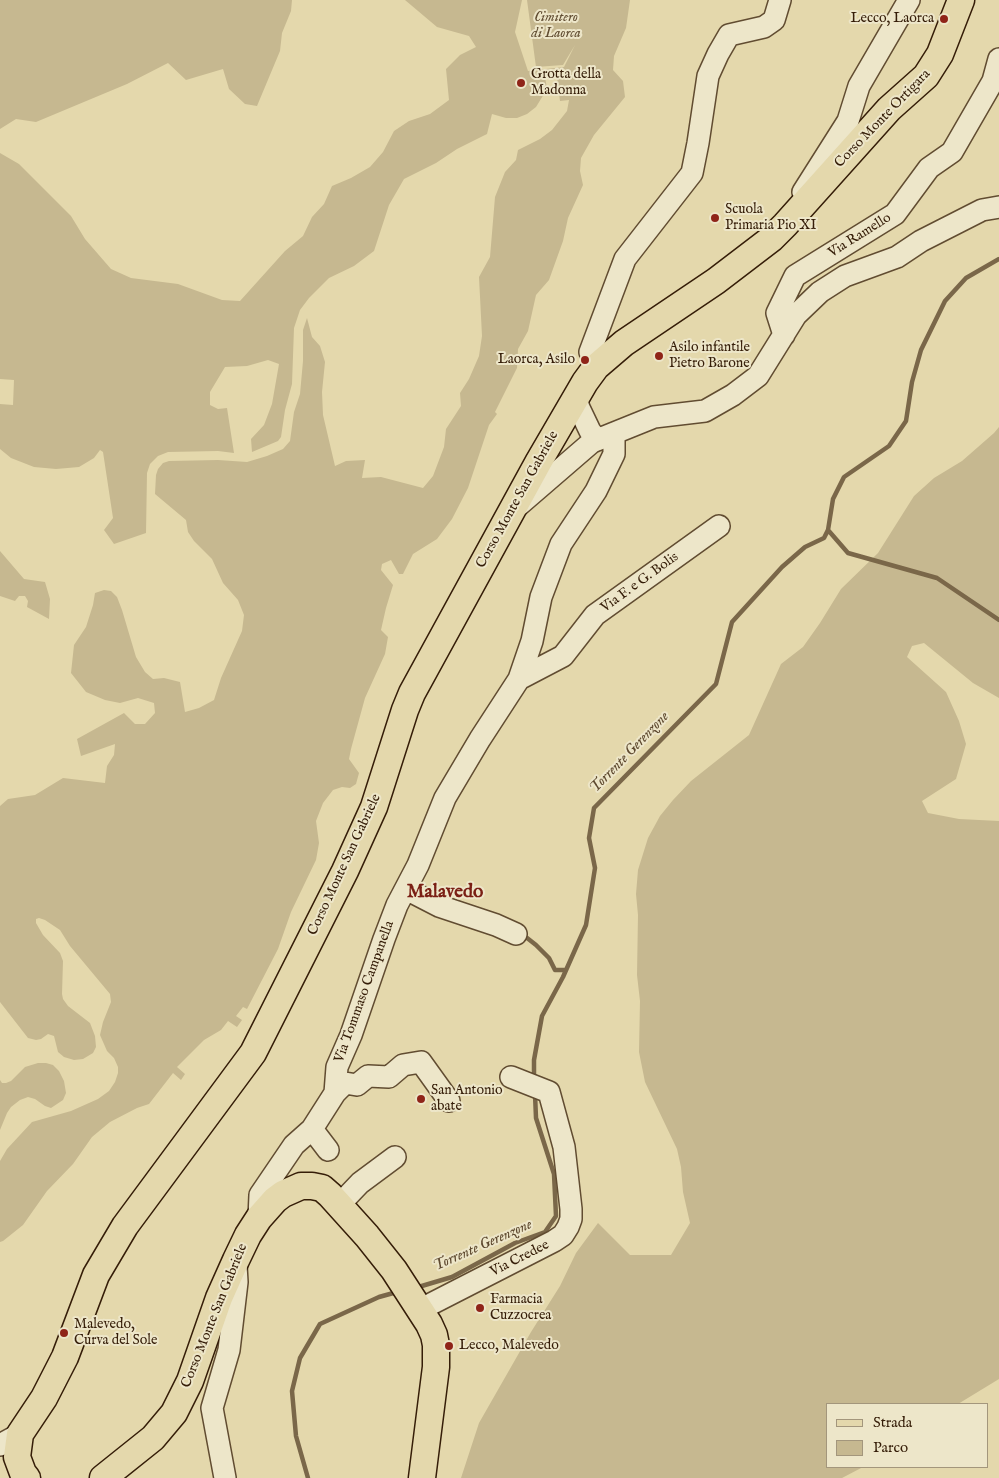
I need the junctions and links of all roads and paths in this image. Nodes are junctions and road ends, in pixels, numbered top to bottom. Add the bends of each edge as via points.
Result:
1 (780, 0) edge
2 (909, 0) edge
3 (961, 0) edge
4 (999, 59) edge
5 (999, 200) edge
6 (974, 205) dead end
7 (999, 207) edge
8 (785, 225) junction
9 (784, 335) junction
10 (596, 367) junction
11 (576, 397) junction
12 (605, 437) junction
13 (511, 512) junction
14 (719, 526) dead end
15 (519, 679) junction
16 (406, 889) junction
17 (516, 934) dead end
18 (517, 1079) dead end
19 (335, 1093) junction
20 (449, 1101) dead end
21 (312, 1129) junction
22 (328, 1150) dead end
23 (395, 1157) dead end
24 (339, 1205) junction
25 (259, 1218) junction
26 (236, 1260) junction
27 (419, 1308) junction
28 (10, 1440) edge
29 (27, 1478) edge
30 (103, 1478) edge
31 (225, 1478) edge
32 (422, 1478) edge

1 - 10 street via 774,20 764,27 729,35 718,54 708,76 692,173 625,259 590,352
2 - 8 street via 859,86 848,120
3 - 8 main road, Corso Monte Ortigara via 940,54 926,76 889,109
4 - 9 street, Via Ramello via 993,81 952,152 929,168 895,214 795,276 777,313
5 - 6 street
7 - 9 street, Via Ramello via 982,210 897,257 845,276 820,292 796,315
8 - 10 main road, Corso Monte San Gabriele via 771,239 624,343
9 - 12 street, Via Ramello via 758,376 705,411 654,417
10 - 11 main road, Corso Monte San Gabriele
11 - 12 street via 586,423
11 - 13 main road, Corso Monte San Gabriele
12 - 13 street, Via Ramello via 592,442
12 - 15 street, Via Tommaso Campanella via 614,454 596,491 561,544 541,597 532,641
13 - 28 main road, Corso Monte San Gabriele via 408,701 366,826 253,1053 111,1247 96,1275 65,1357 38,1410
14 - 15 street, Via F. e G. Bolis via 595,615 563,656
15 - 16 street, Via Tommaso Campanella via 445,798
16 - 17 street via 439,906
16 - 19 street, Via Tommaso Campanella via 387,930 338,1067
18 - 27 street, Via Credee via 549,1092 564,1147 571,1209 568,1227 554,1242
19 - 20 street via 345,1083 357,1085 368,1076 388,1077 404,1065 421,1062
19 - 21 street, Via Tommaso Campanella
21 - 22 street
21 - 25 street, Via Tommaso Campanella via 294,1145 260,1195
23 - 24 street via 360,1182
24 - 25 main road, Corso Monte San Gabriele via 322,1188 301,1186 275,1200
24 - 27 main road, Corso Monte San Gabriele via 394,1270
25 - 26 main road, Corso Monte San Gabriele
26 - 30 main road, Corso Monte San Gabriele via 190,1381 174,1413 154,1438
26 - 31 street via 237,1282 229,1350 212,1408
27 - 32 main road, Corso Monte San Gabriele via 434,1335 436,1355
28 - 29 main road, Corso Monte San Gabriele

